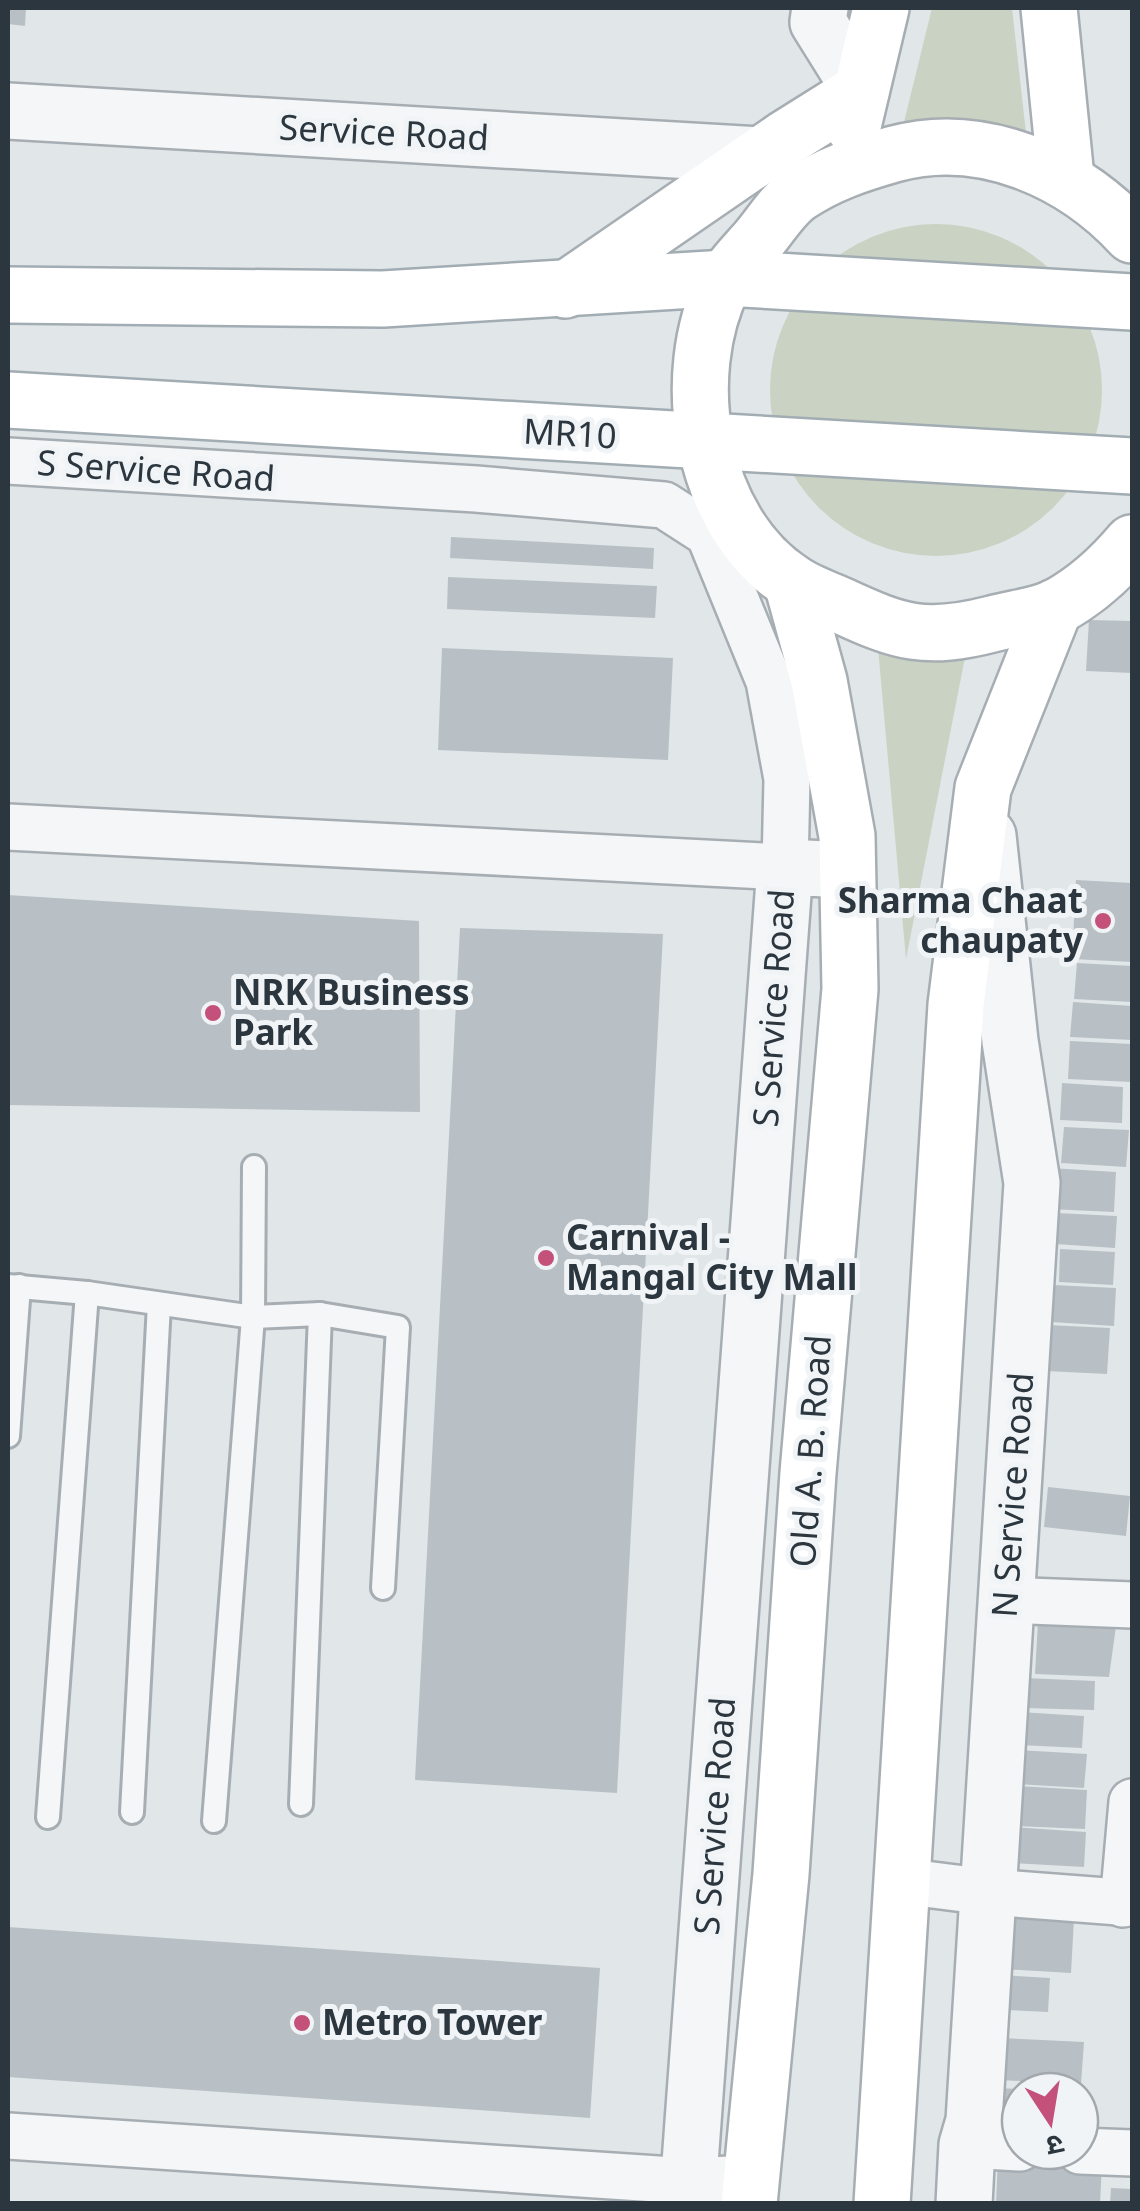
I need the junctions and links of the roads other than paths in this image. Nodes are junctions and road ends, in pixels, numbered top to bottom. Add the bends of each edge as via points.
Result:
1 (820, 8) edge
2 (882, 8) edge
3 (1049, 8) edge
4 (862, 91) junction
5 (8, 111) edge
6 (760, 155) junction
7 (843, 168) junction
8 (1066, 178) junction
9 (1126, 219) edge
10 (726, 278) junction
11 (565, 290) junction
12 (8, 295) edge
13 (1132, 302) edge
14 (8, 400) edge
15 (704, 440) junction
16 (8, 462) edge
17 (1132, 466) edge
18 (1132, 542) edge
19 (792, 583) junction
20 (1055, 607) junction
21 (983, 788) junction
22 (8, 827) edge
23 (785, 867) junction
24 (848, 870) junction
25 (254, 1167) dead end
26 (13, 1286) edge
27 (87, 1293) junction
28 (159, 1304) junction
29 (320, 1314) junction
30 (253, 1317) junction
31 (8, 1436) edge
32 (382, 1588) dead end
33 (1006, 1600) junction
34 (1132, 1605) edge
35 (1132, 1802) edge
36 (300, 1804) dead end
37 (132, 1812) dead end
38 (48, 1817) dead end
39 (214, 1820) dead end
40 (901, 1881) junction
41 (988, 1892) junction
42 (1128, 1904) edge
43 (8, 2136) edge
44 (967, 2145) junction
45 (1000, 2147) edge
46 (1100, 2152) edge
47 (1132, 2154) edge
48 (750, 2191) edge
49 (688, 2192) edge
50 (882, 2204) edge
51 (964, 2204) edge

1 - 4 street via 818,22
2 - 4 main road
3 - 8 main road
4 - 6 main road
4 - 7 main road
5 - 6 street, Service Road
6 - 11 main road
7 - 8 main road via 915,148 958,147 999,152
7 - 10 main road via 794,197
8 - 9 main road
10 - 11 main road
10 - 13 main road
10 - 15 main road via 699,370
11 - 12 main road via 383,299
14 - 15 main road, MR10
15 - 17 main road, MR10
15 - 19 main road via 742,530
16 - 23 street, S Service Road via 664,506 710,534 768,681 787,780
18 - 20 main road via 1107,572
19 - 20 main road via 892,630 952,634
19 - 24 main road, Old A. B. Road via 819,681
20 - 21 main road
21 - 33 street, N Service Road via 1032,1184
21 - 40 main road via 956,1004
22 - 23 street
23 - 24 street
23 - 49 street, S Service Road
24 - 48 main road, Old A. B. Road via 850,990
25 - 30 lane
26 - 27 lane
26 - 31 lane
27 - 28 lane
27 - 38 lane
28 - 30 lane
28 - 37 lane
29 - 30 lane
29 - 32 lane via 398,1327
29 - 36 lane
30 - 39 lane
33 - 34 street
33 - 41 street, N Service Road
35 - 42 street
40 - 41 street
40 - 50 main road
41 - 42 street
41 - 44 street, N Service Road
43 - 49 street
44 - 45 street
44 - 51 street, N Service Road
46 - 47 street
48 - 49 street

